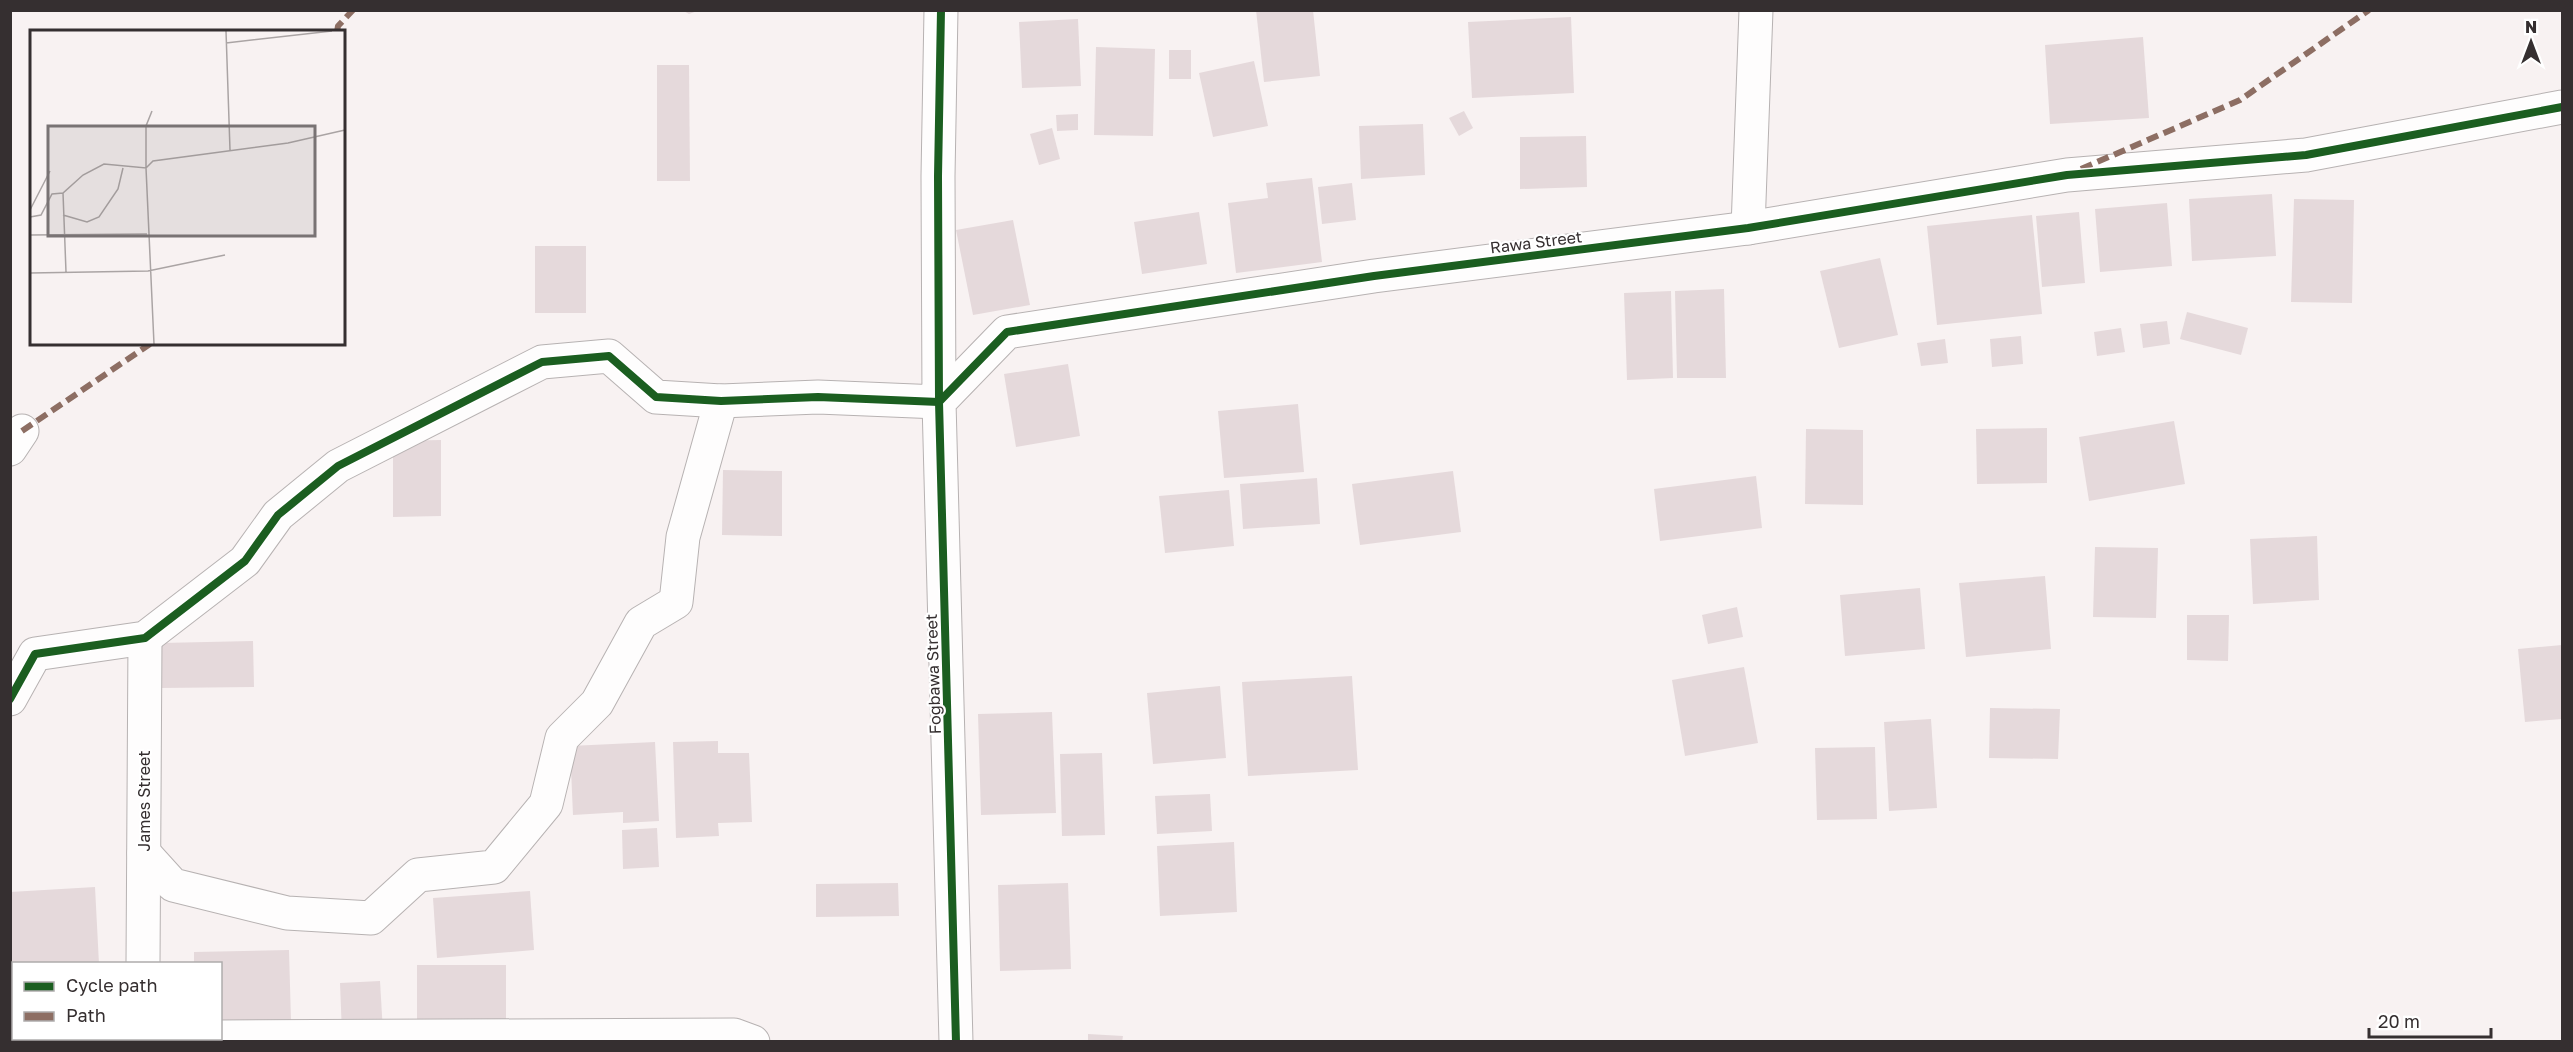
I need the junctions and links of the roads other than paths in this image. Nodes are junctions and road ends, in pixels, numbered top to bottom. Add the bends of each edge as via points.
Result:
1 (941, 10) edge
2 (1756, 10) edge
3 (2562, 107) edge
4 (1748, 228) junction
5 (721, 401) junction
6 (939, 402) junction
7 (145, 638) junction
8 (10, 699) edge
9 (144, 853) junction
10 (144, 962) edge
11 (222, 1037) edge
12 (41, 1040) edge
13 (10, 1041) edge
14 (753, 1041) edge
15 (951, 1041) edge

1 - 6 street, Fogbawa Street
2 - 4 street
3 - 4 street, Rawa Street via 2307,155 2067,175
4 - 6 street, Rawa Street via 1374,276 1007,332
5 - 6 street via 818,397
5 - 7 street via 656,397 609,356 542,362 338,466 278,515 245,561
5 - 9 street via 683,537 676,602 641,622 597,703 562,738 546,804 494,867 418,875 371,918 287,913 173,885
6 - 15 street, Fogbawa Street
7 - 8 street via 35,654
7 - 9 street, James Street
9 - 10 street, James Street
11 - 14 street via 734,1035
12 - 13 street

